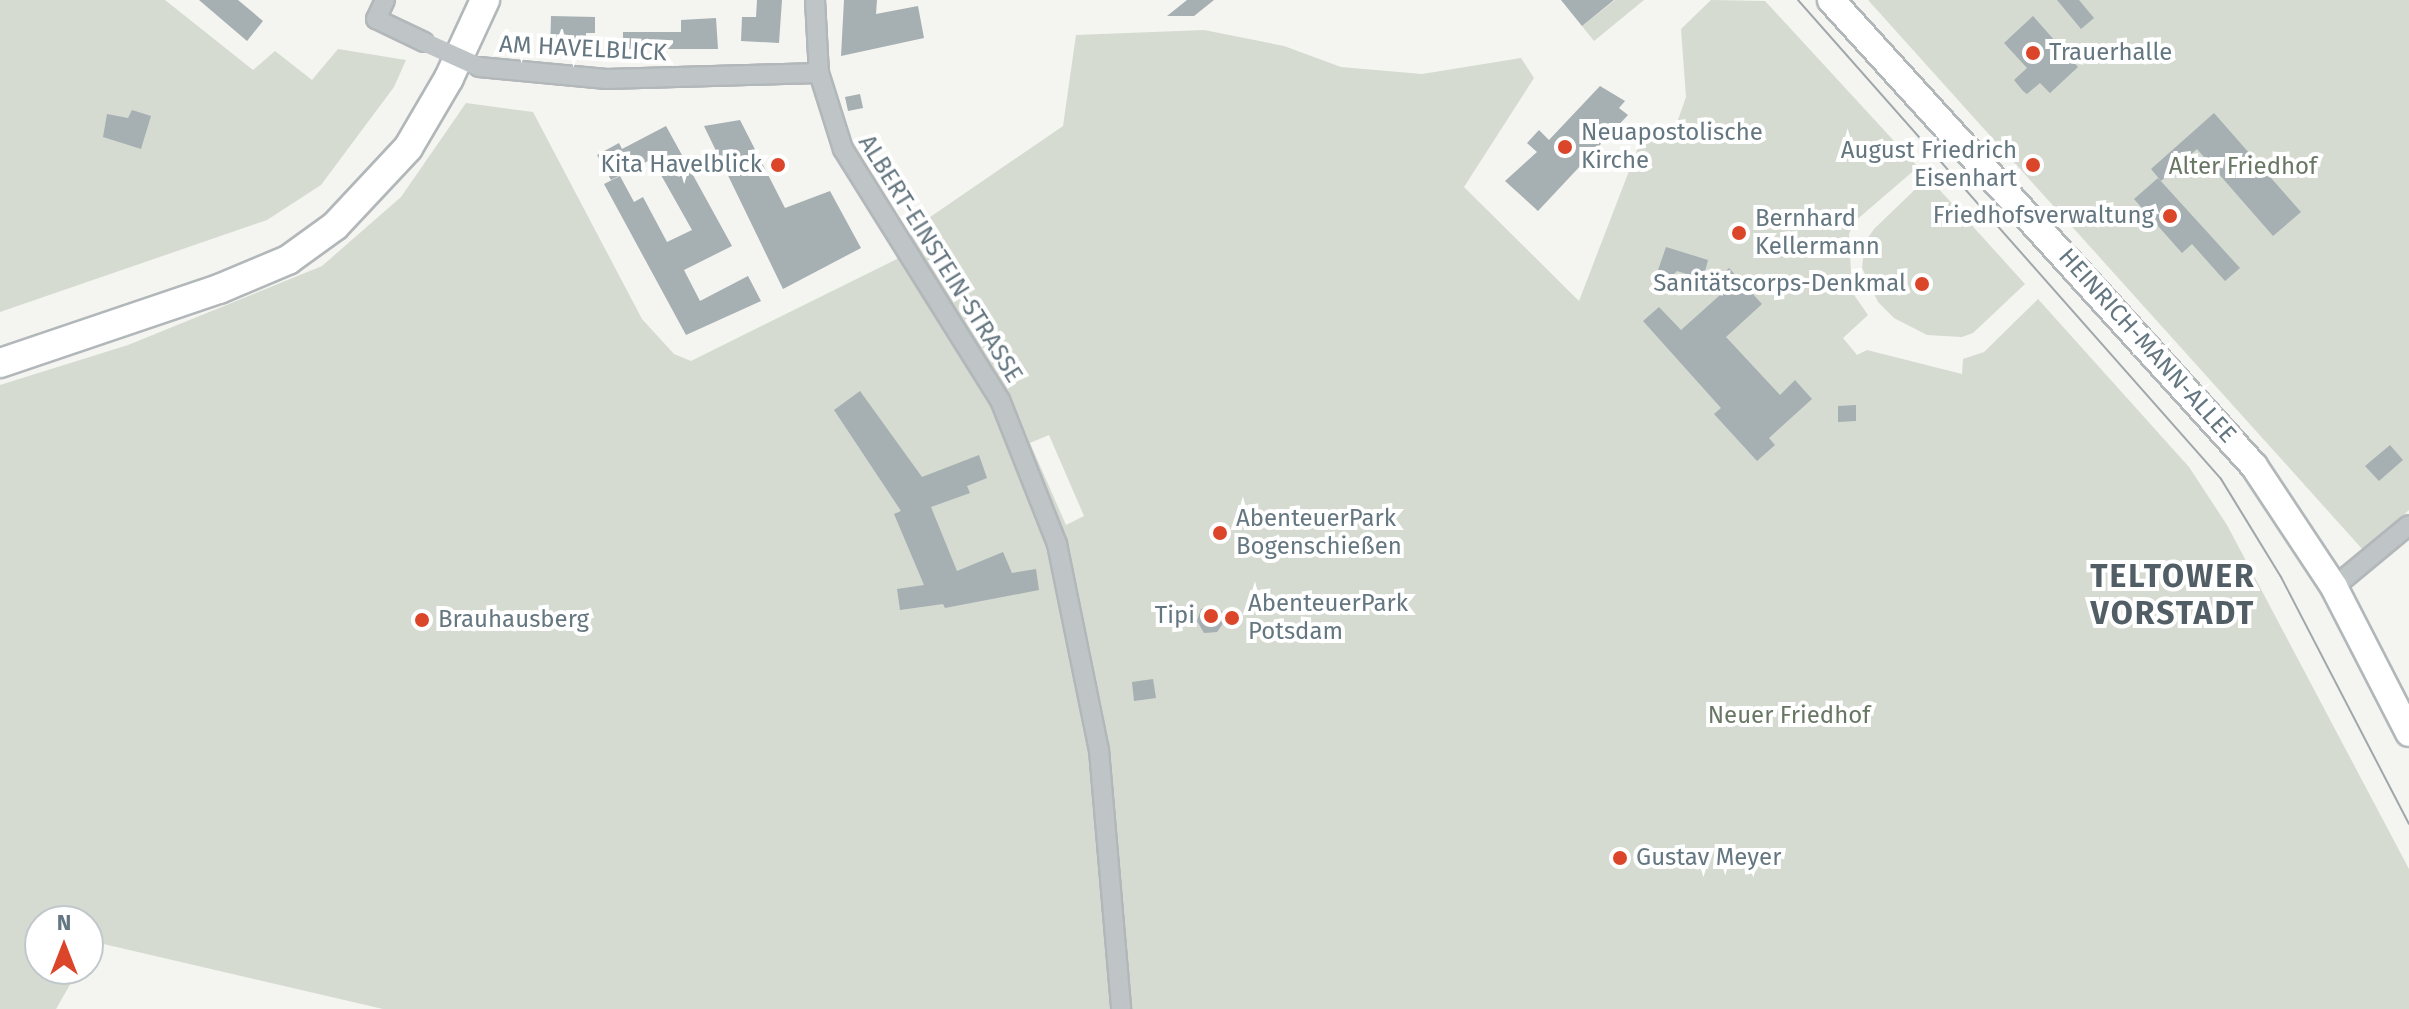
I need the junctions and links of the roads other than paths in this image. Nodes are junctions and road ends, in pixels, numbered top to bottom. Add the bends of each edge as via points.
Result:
1 (385, 0) edge
2 (485, 0) edge
3 (815, 0) edge
4 (1831, 0) edge
5 (819, 73) junction
6 (0, 363) edge
7 (2409, 525) edge
8 (2334, 587) junction
9 (2409, 733) edge
10 (1121, 1009) edge

1 - 5 street, AM HAVELBLICK, bridge via 376,19 479,67 606,79
2 - 6 main road via 443,90 408,148 335,226 288,260 219,289
3 - 5 street, ALBERT-EINSTEIN-STRASSE
4 - 8 main road, HEINRICH-MANN-ALLEE via 2215,419 2282,502
5 - 10 street, ALBERT-EINSTEIN-STRASSE via 833,124 855,172 972,350 1019,443 1053,531 1099,750
7 - 8 street
8 - 9 main road, HEINRICH-MANN-ALLEE

